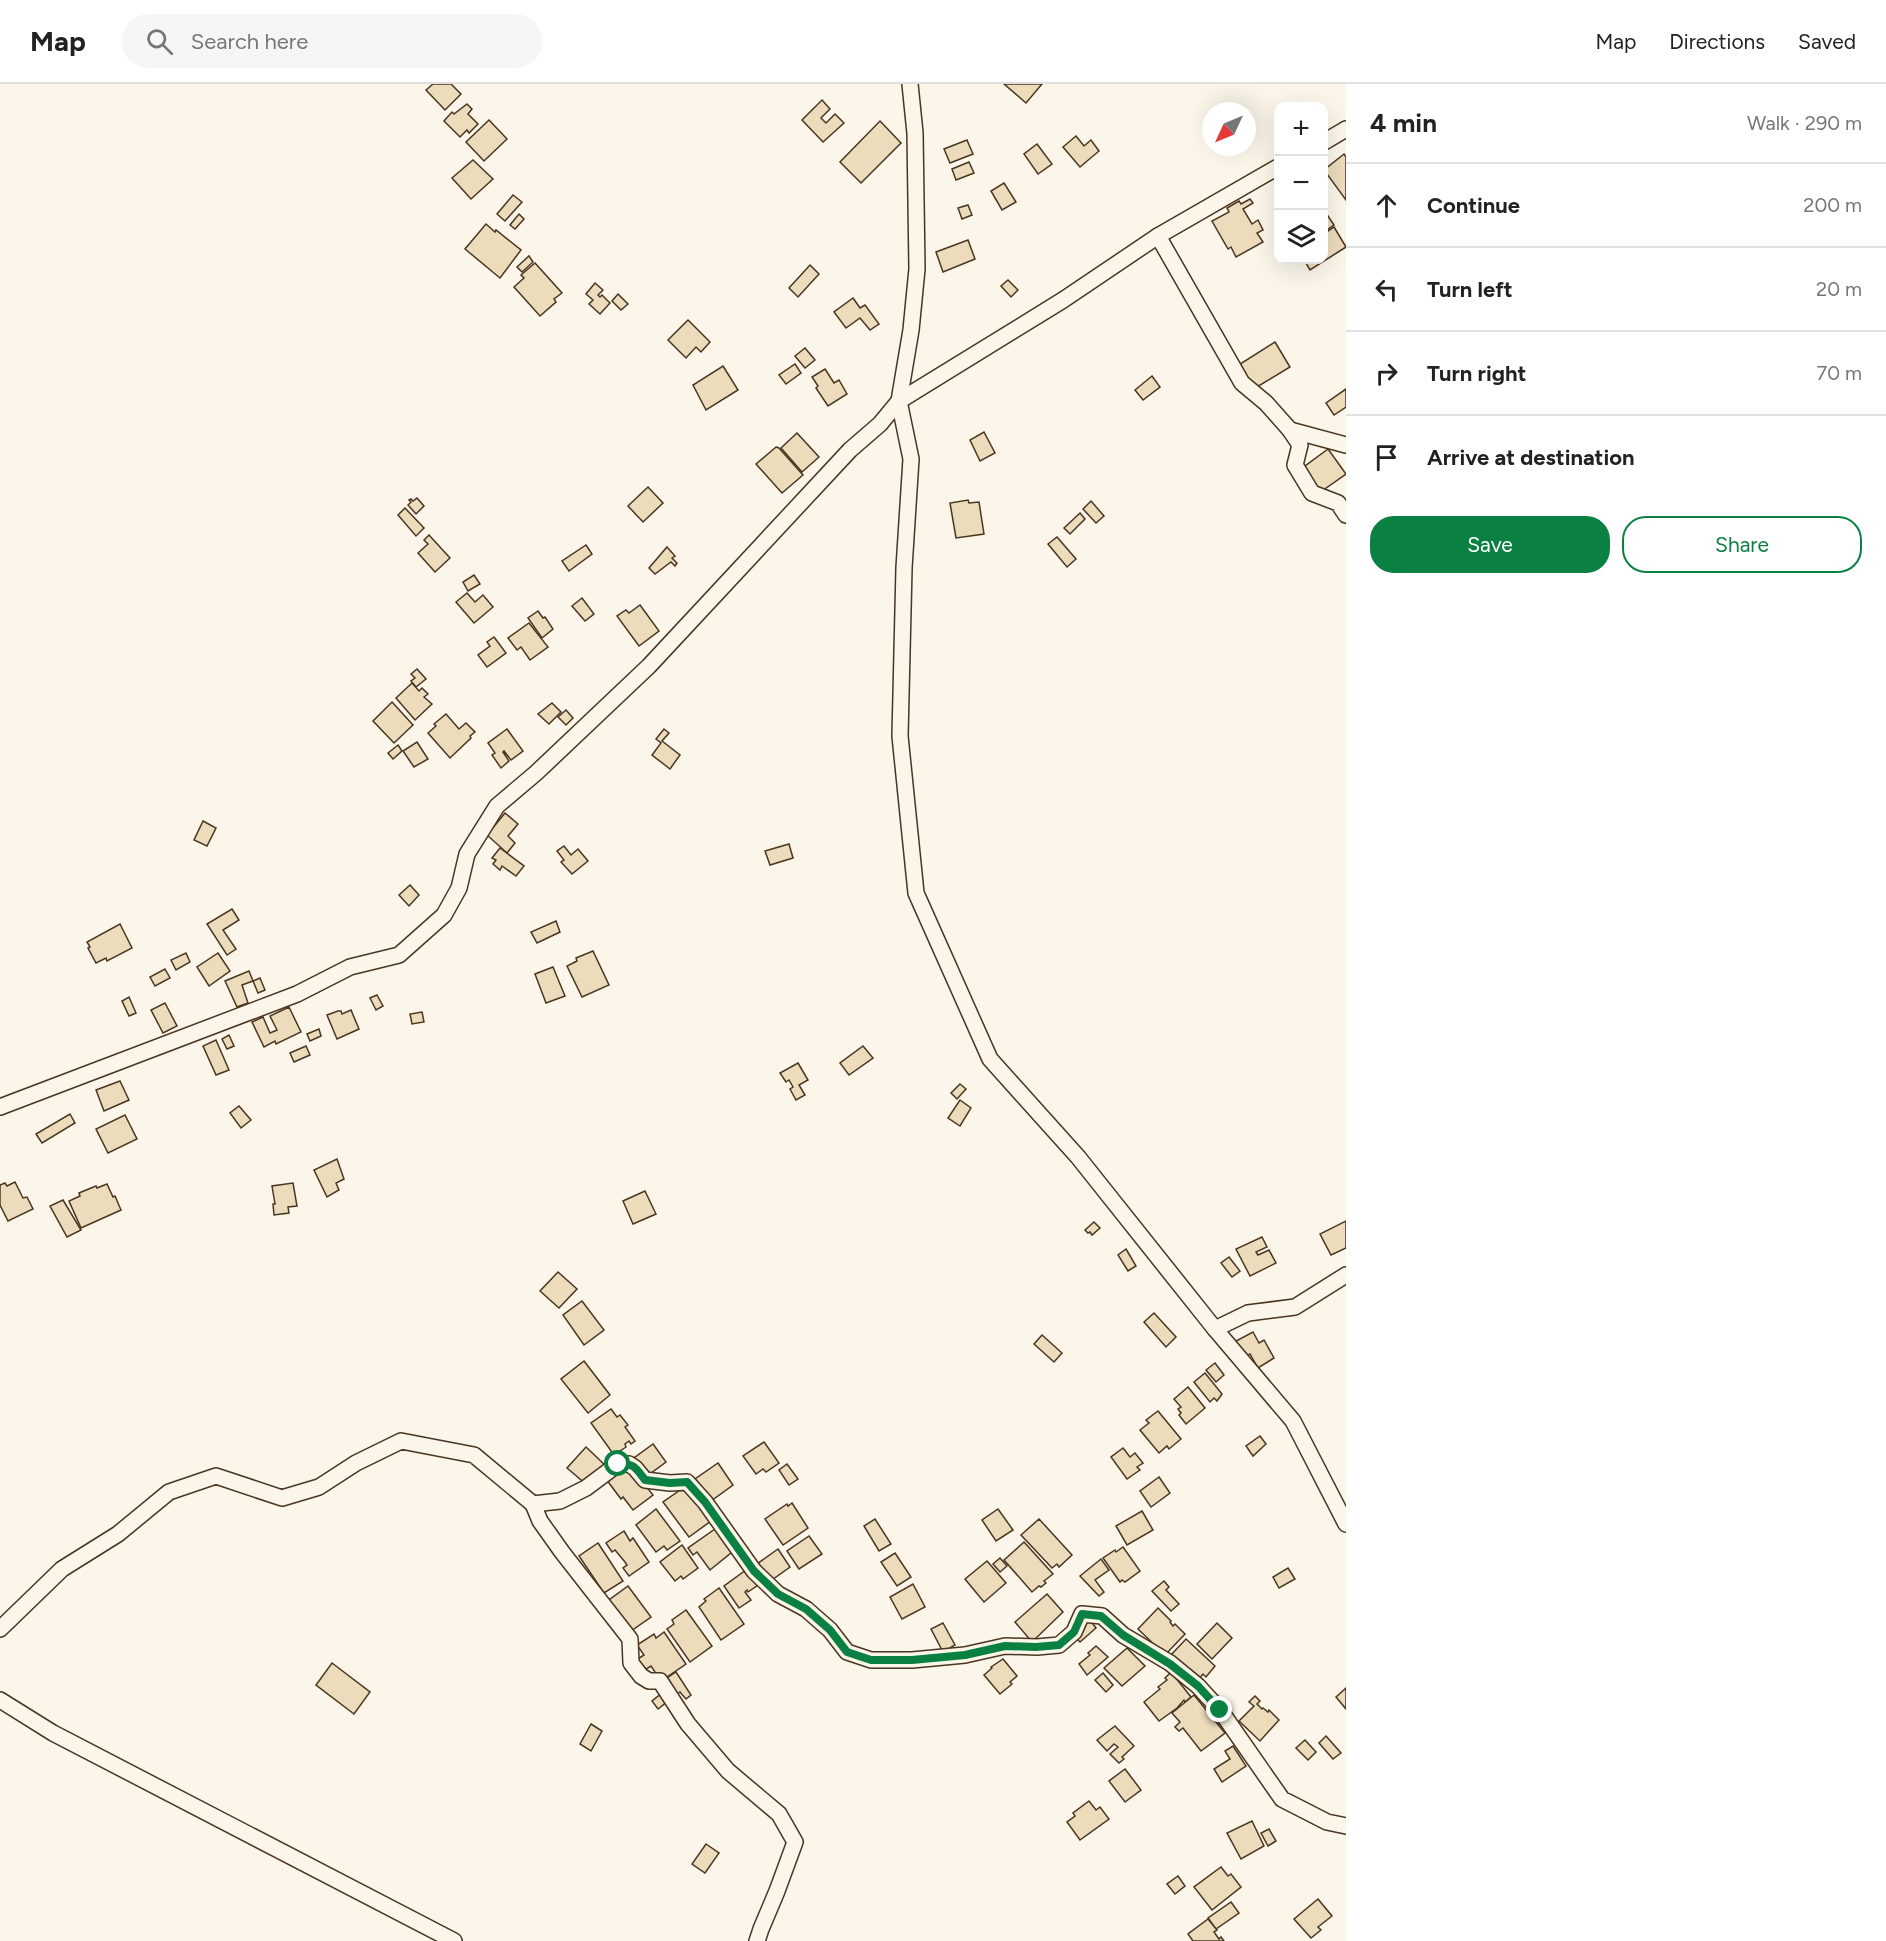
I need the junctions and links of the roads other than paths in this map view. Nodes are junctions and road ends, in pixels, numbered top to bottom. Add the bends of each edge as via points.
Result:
1 (910, 84) edge
2 (1346, 129) edge
3 (1328, 139) edge
4 (1274, 169) edge
5 (1158, 236) junction
6 (899, 401) junction
7 (1290, 430) junction
8 (1346, 445) edge
9 (1346, 515) edge
10 (0, 1107) edge
11 (1346, 1275) edge
12 (1215, 1329) junction
13 (533, 1504) junction
14 (1346, 1524) edge
15 (0, 1629) edge
16 (0, 1700) edge
17 (1346, 1826) edge
18 (454, 1941) edge
19 (758, 1941) edge

1 - 6 street via 918,270
2 - 3 street
4 - 5 street
5 - 6 street
5 - 7 street via 1242,383
6 - 10 street via 649,666 497,806 467,854 459,888 444,915 399,955 350,967 297,994
6 - 12 street via 911,459 903,568 900,736 916,893 990,1059 1078,1157
7 - 8 street
7 - 9 street via 1300,445 1295,465 1312,493 1338,503
11 - 12 street via 1295,1307 1248,1313
12 - 14 street via 1293,1421
13 - 15 street via 474,1455 401,1441 319,1487 282,1498 216,1476 169,1492 118,1534 62,1569
13 - 17 street via 560,1501 586,1488 618,1464 635,1468 645,1480 687,1482 754,1571 778,1594 806,1609 847,1652 871,1660 965,1655 1005,1646 1059,1645 1074,1632 1082,1614 1101,1616 1198,1686 1220,1710 1282,1799 1327,1822
13 - 19 street via 562,1552 630,1639 631,1663 641,1676 660,1681 688,1724 728,1771 779,1814 795,1842
16 - 18 street via 53,1733

